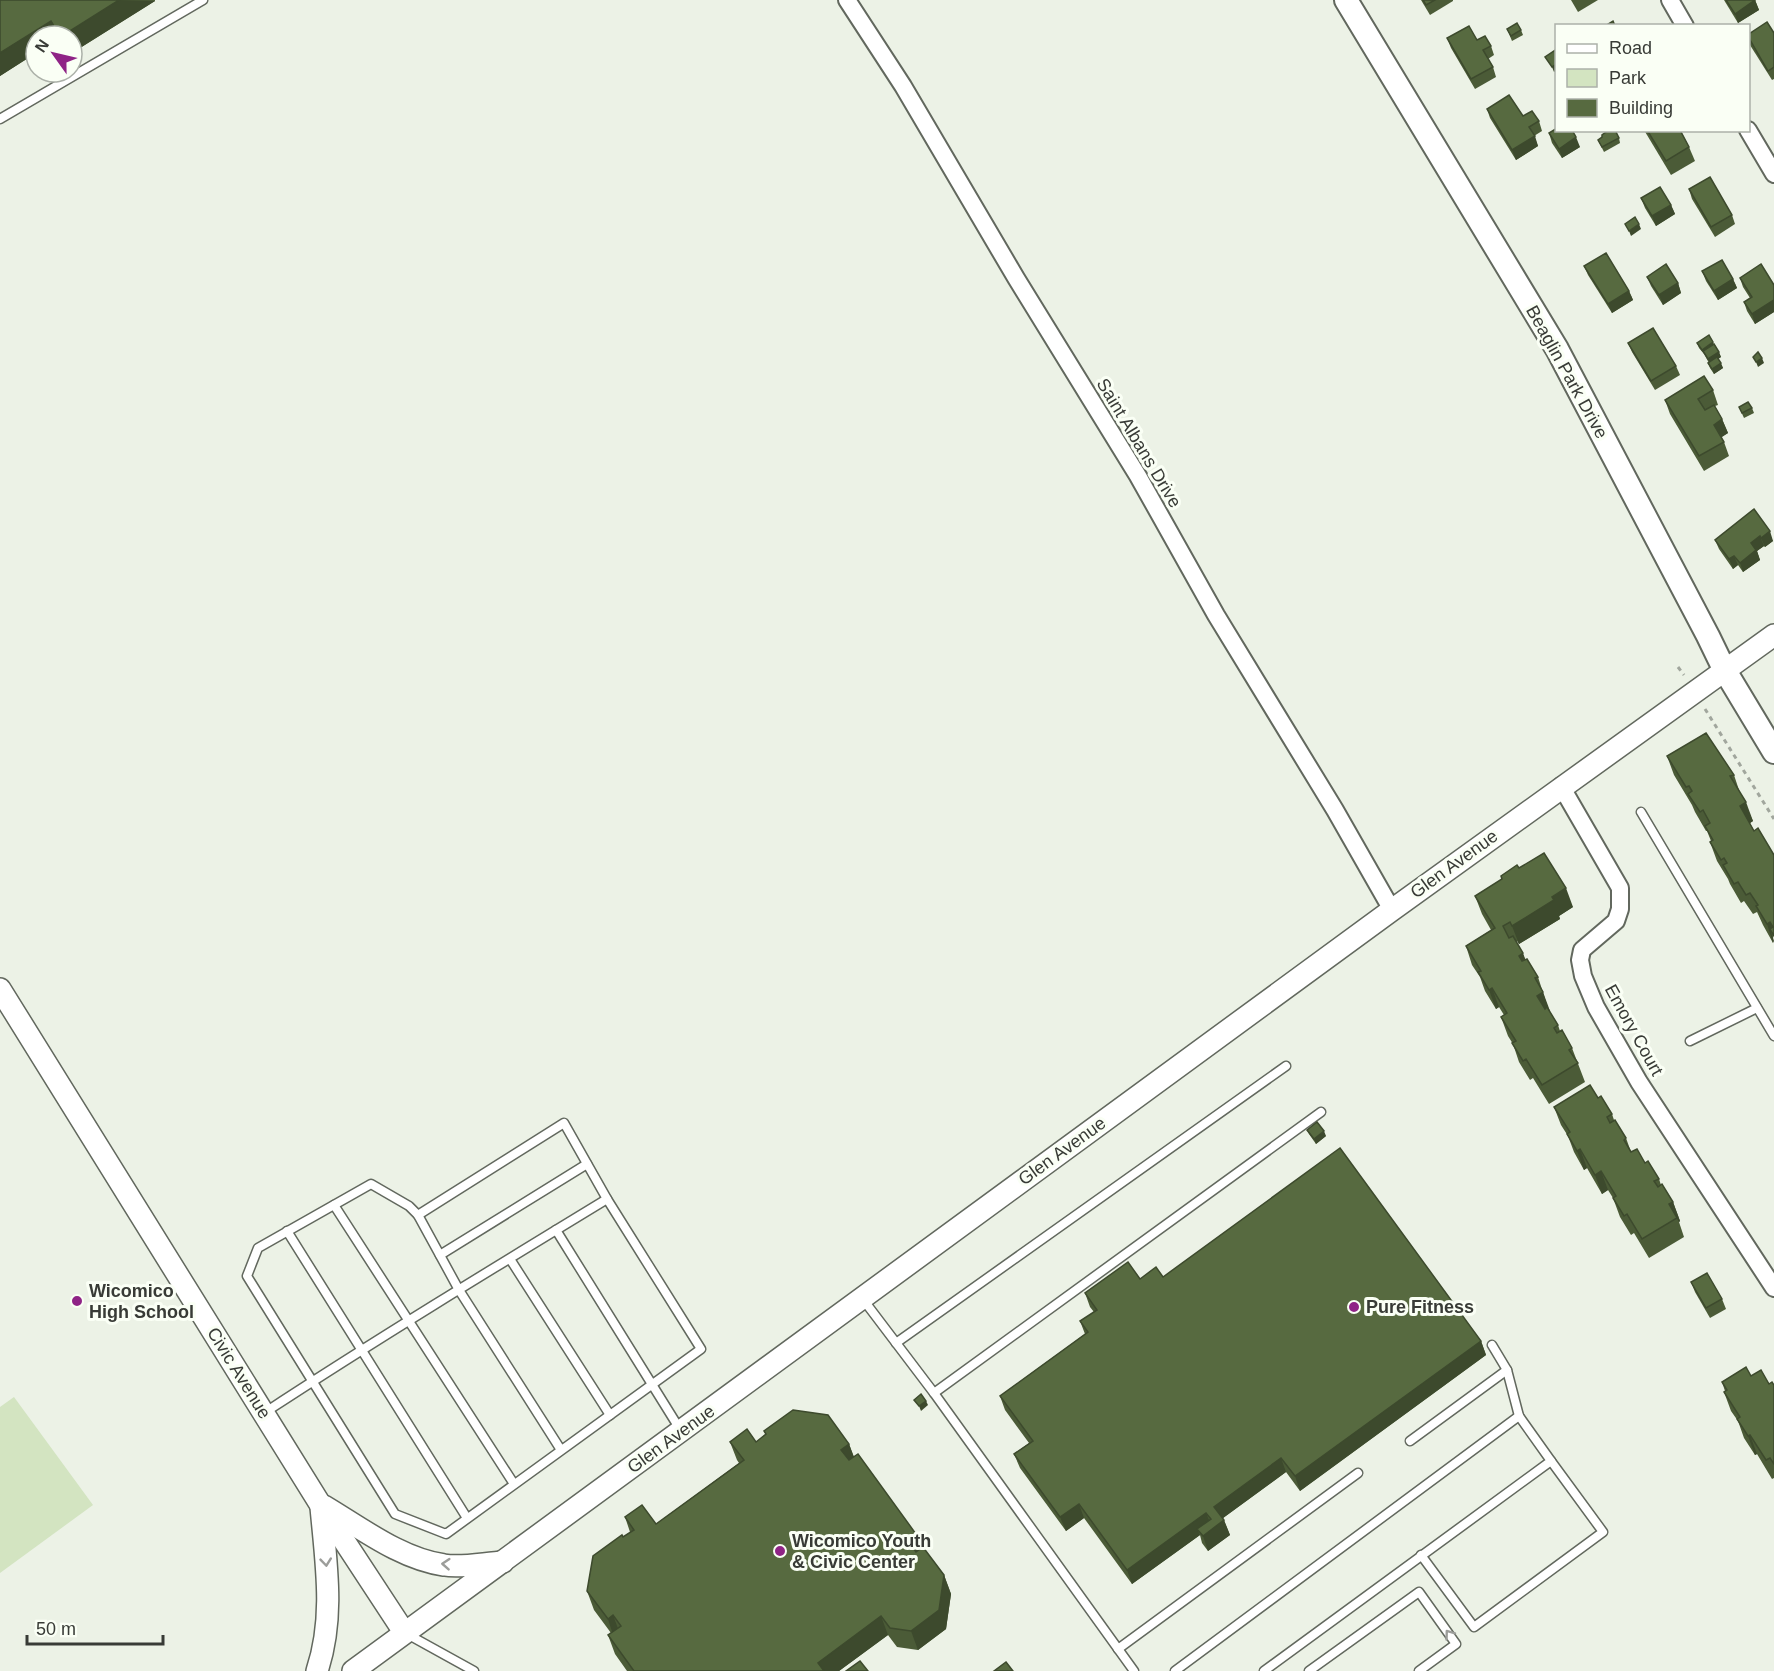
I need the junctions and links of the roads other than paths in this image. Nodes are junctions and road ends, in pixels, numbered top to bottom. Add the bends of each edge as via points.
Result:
1 (203, 0) edge
2 (847, 0) edge
3 (1346, 0) edge
4 (1670, 0) edge
5 (1684, 24) edge
6 (0, 119) edge
7 (1749, 132) edge
8 (1774, 174) edge
9 (1774, 635) edge
10 (1724, 669) junction
11 (1774, 752) edge
12 (1561, 786) junction
13 (1641, 812) dead end
14 (1392, 910) junction
15 (0, 989) edge
16 (1758, 1008) junction
17 (1774, 1036) edge
18 (1690, 1041) dead end
19 (1286, 1066) dead end
20 (1320, 1113) dead end
21 (587, 1164) junction
22 (607, 1199) junction
23 (334, 1205) junction
24 (417, 1215) junction
25 (556, 1230) junction
26 (287, 1231) junction
27 (440, 1255) junction
28 (510, 1259) junction
29 (1774, 1288) edge
30 (459, 1290) junction
31 (862, 1298) junction
32 (408, 1322) junction
33 (896, 1343) junction
34 (1492, 1346) dead end
35 (362, 1350) junction
36 (1507, 1370) junction
37 (311, 1382) junction
38 (651, 1385) junction
39 (934, 1393) junction
40 (264, 1413) junction
41 (610, 1415) junction
42 (1520, 1416) junction
43 (681, 1432) junction
44 (1410, 1441) dead end
45 (561, 1450) junction
46 (1551, 1461) junction
47 (1358, 1473) dead end
48 (514, 1484) junction
49 (320, 1504) junction
50 (467, 1518) junction
51 (1421, 1555) junction
52 (504, 1562) junction
53 (404, 1632) junction
54 (1118, 1649) junction
55 (317, 1671) edge
56 (353, 1671) edge
57 (474, 1671) edge
58 (1134, 1671) edge
59 (1175, 1671) edge
60 (1264, 1671) edge
61 (1309, 1671) edge
62 (1419, 1671) edge

1 - 6 lane
2 - 14 street, Saint Albans Drive via 1138,476
3 - 10 main road, Beaglin Park Drive via 1562,358
4 - 5 street
7 - 8 street
9 - 10 street, Glen Avenue
10 - 11 main road, Beaglin Park Drive
10 - 12 street, Glen Avenue
12 - 14 street, Glen Avenue
12 - 29 street, Emory Court via 1620,888 1616,921 1582,950 1583,976 1596,1007 1639,1082
13 - 16 lane
14 - 31 street, Glen Avenue
15 - 40 street, Civic Avenue
16 - 17 lane
16 - 18 lane
19 - 33 lane
20 - 39 lane
21 - 22 lane
21 - 24 lane via 564,1123
21 - 27 lane
22 - 25 lane
22 - 38 lane via 701,1349
23 - 24 lane via 371,1184
23 - 26 lane
23 - 32 lane
24 - 27 lane
25 - 28 lane
25 - 38 lane
26 - 35 lane
26 - 37 lane via 258,1248 247,1276
27 - 30 lane
28 - 30 lane
28 - 41 lane
30 - 32 lane
30 - 45 lane
31 - 33 lane
31 - 43 street, Glen Avenue
32 - 35 lane
32 - 48 lane
33 - 39 lane
34 - 36 lane
35 - 37 lane
35 - 50 lane
36 - 42 lane
36 - 44 lane
37 - 40 lane
37 - 50 lane via 395,1514 446,1534
38 - 41 lane
38 - 43 lane
39 - 54 lane
40 - 49 street, Civic Avenue
41 - 45 lane
42 - 46 lane
42 - 59 lane
43 - 52 street, Glen Avenue
45 - 48 lane
46 - 51 lane
46 - 51 lane via 1603,1532 1474,1627
47 - 54 lane
48 - 50 lane
52 -> 49 street via 446,1565 423,1561
49 - 53 street, Civic Avenue
49 -> 55 street via 328,1577 328,1630
51 - 60 lane
52 - 53 street, Glen Avenue
53 - 56 street, Glen Avenue
53 - 57 lane
54 - 58 lane
62 -> 61 lane via 1456,1644 1419,1592

